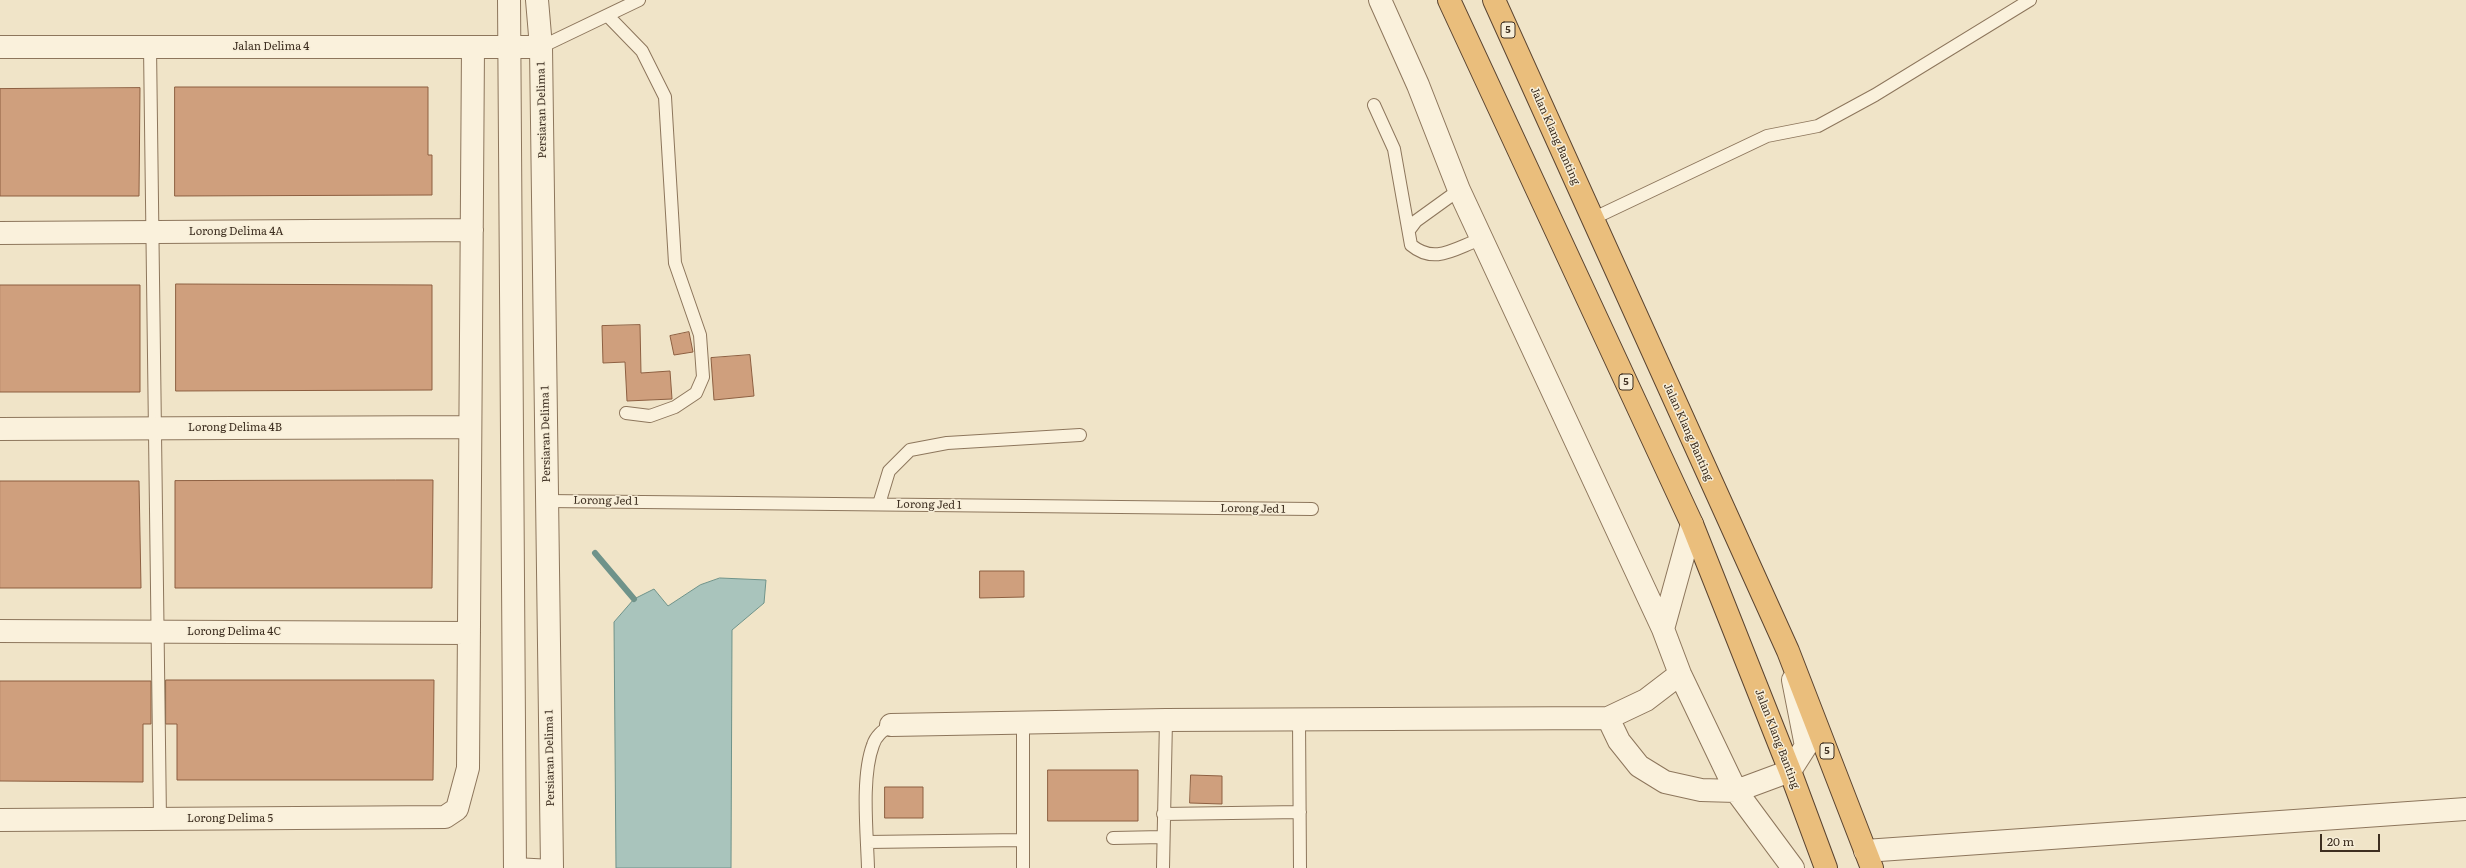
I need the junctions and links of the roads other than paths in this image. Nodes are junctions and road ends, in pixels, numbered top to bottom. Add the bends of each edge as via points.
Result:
1 (509, 0) edge
2 (537, 0) edge
3 (638, 0) edge
4 (1380, 0) edge
5 (1449, 0) edge
6 (1486, 0) edge
7 (1494, 0) edge
8 (2030, 0) edge
9 (608, 16) junction
10 (0, 47) edge
11 (150, 47) junction
12 (473, 47) junction
13 (510, 47) junction
14 (541, 47) junction
15 (1521, 60) junction
16 (1374, 104) dead end
17 (1459, 190) junction
18 (1592, 219) junction
19 (1410, 229) junction
20 (472, 230) junction
21 (152, 232) junction
22 (0, 234) edge
23 (1481, 239) junction
24 (626, 413) dead end
25 (470, 427) junction
26 (0, 429) edge
27 (155, 429) junction
28 (1080, 435) dead end
29 (547, 501) junction
30 (879, 504) junction
31 (1312, 509) dead end
32 (1692, 524) junction
33 (1663, 629) junction
34 (0, 631) edge
35 (158, 631) junction
36 (469, 633) junction
37 (1788, 651) junction
38 (1680, 674) junction
39 (1608, 718) junction
40 (1299, 719) junction
41 (1166, 720) junction
42 (1023, 722) junction
43 (891, 724) joint
44 (1790, 771) junction
45 (1736, 791) junction
46 (2466, 809) edge
47 (1300, 812) junction
48 (1163, 814) junction
49 (160, 819) junction
50 (0, 820) edge
51 (1162, 836) junction
52 (1113, 838) dead end
53 (1022, 840) junction
54 (867, 842) junction
55 (1869, 860) edge
56 (515, 866) edge
57 (552, 867) edge
58 (868, 868) edge
59 (1023, 868) edge
60 (1162, 868) edge
61 (1300, 868) edge
62 (1793, 868) edge
63 (1826, 868) edge

1 - 13 street
2 - 14 street, Persiaran Delima 1
3 - 9 lane
4 - 17 street via 1418,85
5 - 32 highway, Jalan Klang Banting / 5
6 - 15 highway
7 - 15 highway, Jalan Klang Banting / 5
8 - 18 lane via 1875,95 1818,126 1767,136
9 - 14 lane
9 - 24 lane via 642,51 665,97 675,263 700,335 703,377 696,393 676,407 650,416
10 - 11 street, Jalan Delima 4
11 - 12 street, Jalan Delima 4
11 - 21 lane
12 - 13 street, Jalan Delima 4
12 - 20 street
13 - 14 street, Jalan Delima 4
13 - 56 street
14 - 29 street, Persiaran Delima 1
15 - 18 highway, Jalan Klang Banting / 5
16 - 19 lane via 1394,149
17 - 19 lane
17 - 23 street
18 - 37 highway, Jalan Klang Banting / 5
19 - 23 lane via 1411,245 1422,254 1434,256
20 - 21 street, Lorong Delima 4A
20 - 25 street
21 - 22 street, Lorong Delima 4A
21 - 27 lane
23 - 33 street
25 - 27 street, Lorong Delima 4B
25 - 36 street
26 - 27 street, Lorong Delima 4B
27 - 35 lane
28 - 30 lane via 947,443 910,450 889,471
29 - 30 lane, Lorong Jed 1
29 - 57 street, Persiaran Delima 1
30 - 31 lane, Lorong Jed 1
32 - 33 street
32 - 44 highway, Jalan Klang Banting / 5
33 - 38 street
34 - 35 street, Lorong Delima 4C
35 - 36 street, Lorong Delima 4C
35 - 49 lane
36 - 49 street, Lorong Delima 5 via 468,768 457,809 445,817
37 - 44 street via 1806,746
37 - 55 highway, Jalan Klang Banting / 5
38 - 39 street via 1646,700
38 - 45 street
39 - 40 street
39 - 45 street via 1619,741 1639,766 1665,782 1701,790
40 - 41 street
40 - 47 lane
41 - 42 street
41 - 48 lane
42 - 43 street
42 - 53 lane
43 - 54 lane via 881,732 873,744 867,771
44 - 45 street
44 - 63 highway, Jalan Klang Banting / 5
45 - 62 street
46 - 55 street
47 - 48 lane
47 - 61 lane
48 - 51 lane
49 - 50 street, Lorong Delima 5
51 - 52 lane
51 - 60 lane
53 - 54 lane
53 - 59 lane
54 - 58 lane
56 - 57 lane

